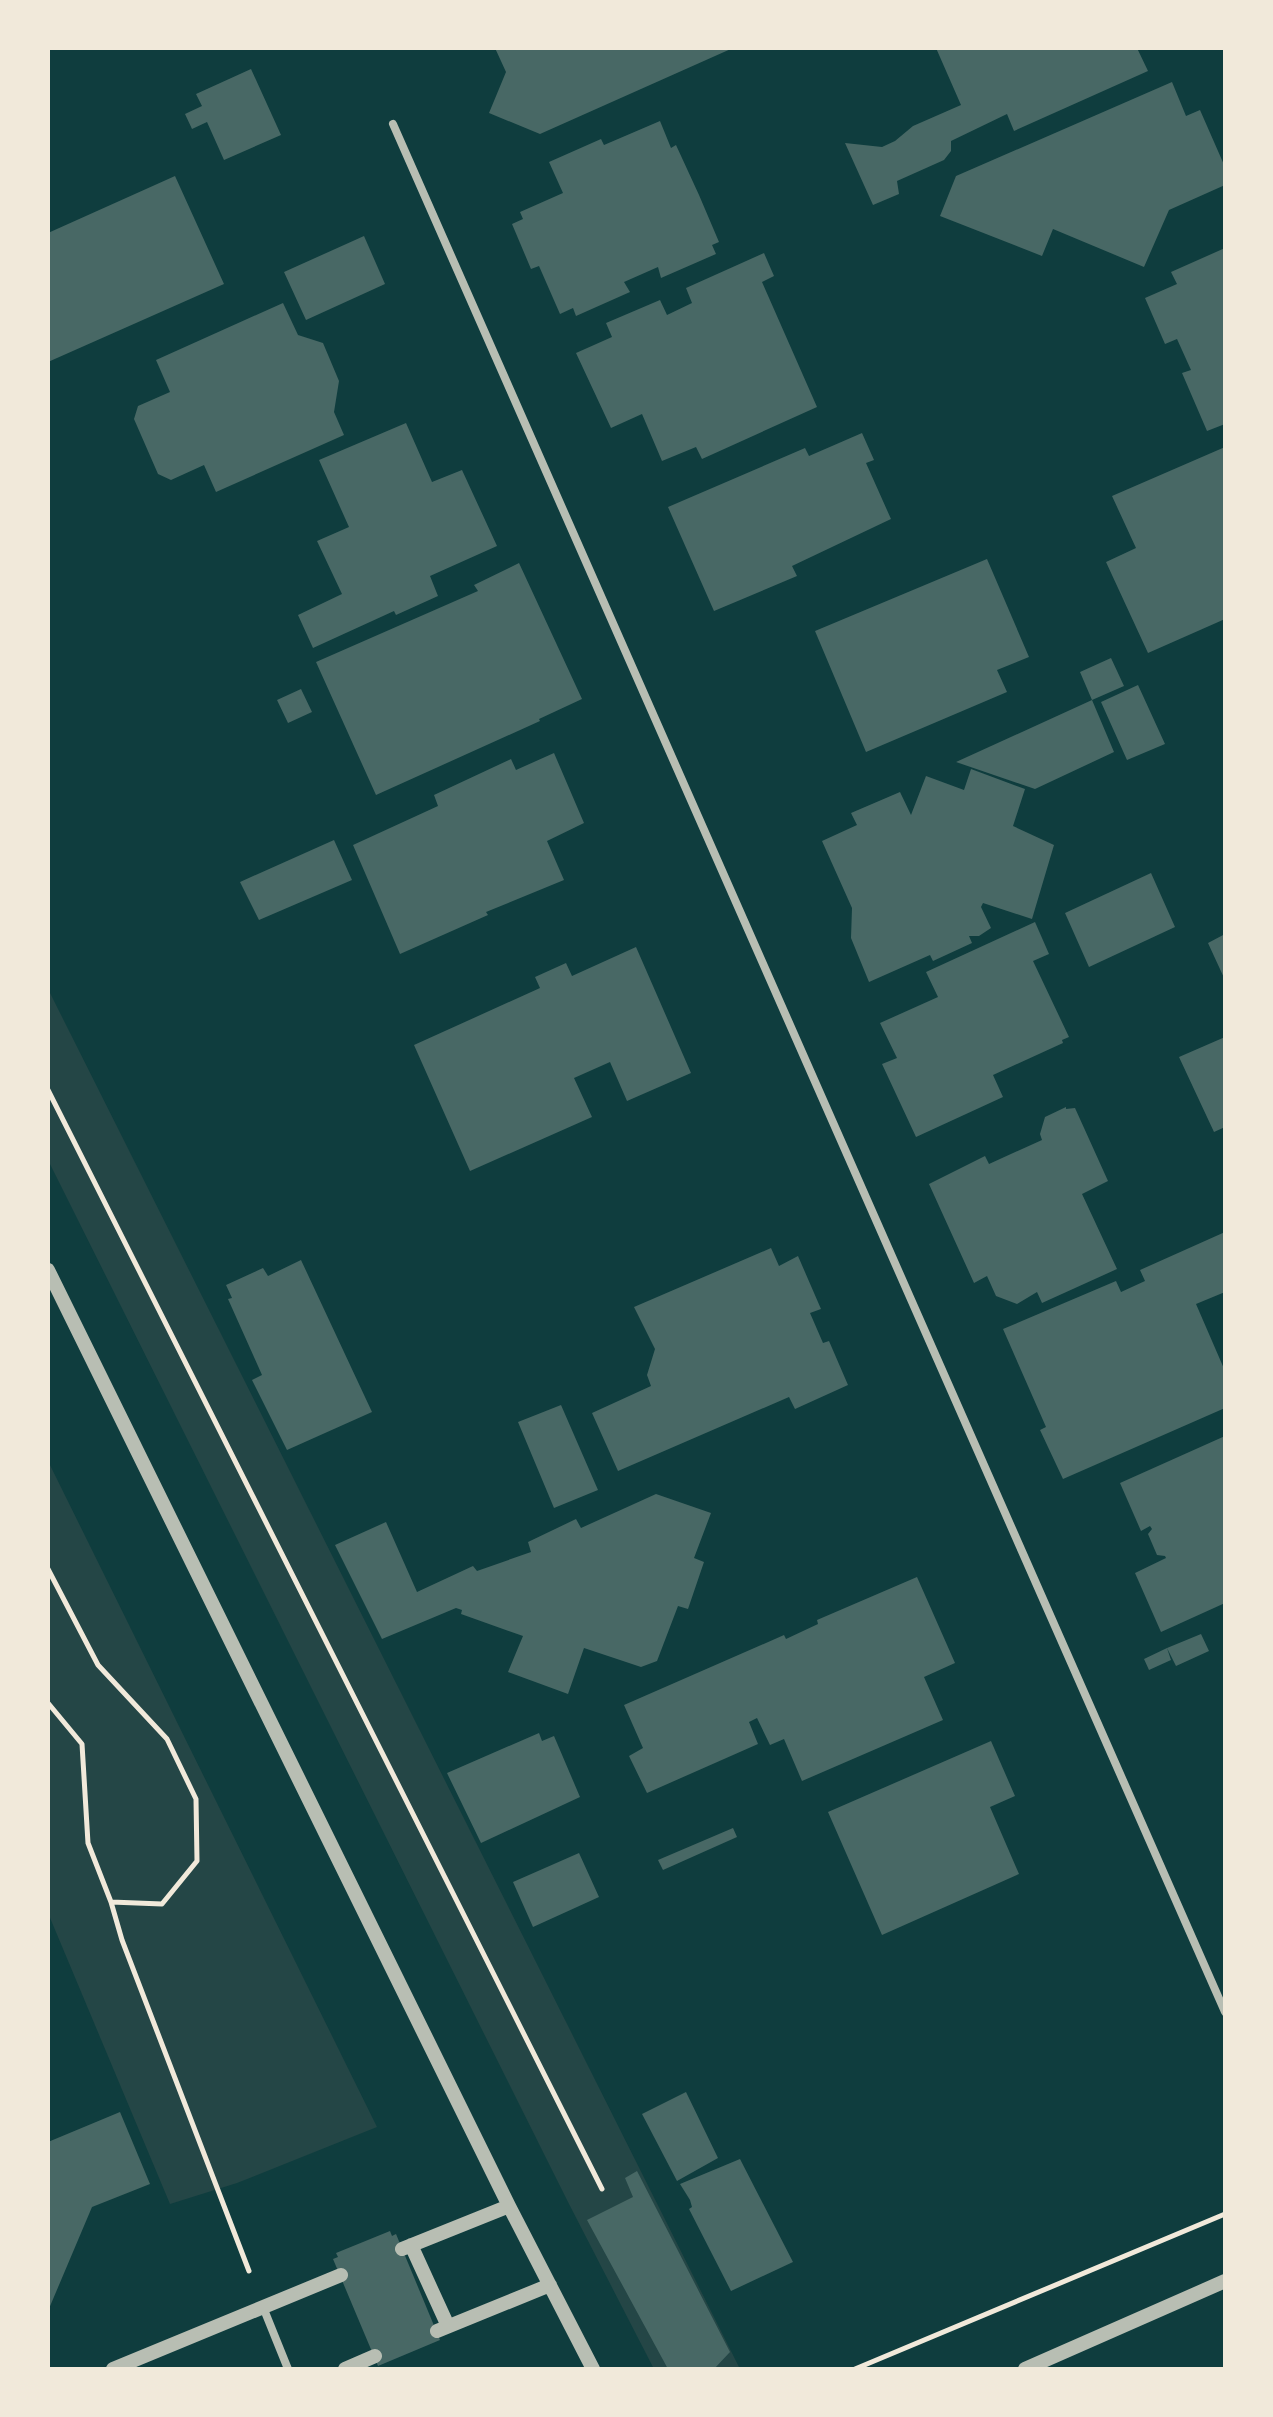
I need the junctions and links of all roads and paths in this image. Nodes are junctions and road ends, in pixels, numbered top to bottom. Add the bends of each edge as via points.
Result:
1 (393, 124) dead end
2 (48, 1090) edge
3 (48, 1270) edge
4 (48, 1569) edge
5 (48, 1703) edge
6 (111, 1902) junction
7 (1225, 2012) edge
8 (602, 2189) dead end
9 (509, 2206) junction
10 (1225, 2214) edge
11 (341, 2275) dead end
12 (1225, 2281) edge
13 (550, 2285) junction
14 (263, 2307) junction
15 (375, 2356) dead end
16 (113, 2369) edge
17 (288, 2369) edge
18 (345, 2369) edge
19 (593, 2369) edge
20 (855, 2369) edge
21 (1025, 2369) edge

1 - 7 street
2 - 8 path
3 - 9 street
4 - 6 path via 98,1665 167,1739 196,1799 197,1861 162,1904
5 - 6 path via 82,1744 88,1843
6 - 14 path
9 - 13 street
9 - 13 street via 406,2247 443,2329
10 - 20 path
11 - 14 street
12 - 21 street
13 - 19 street
14 - 16 street
14 - 17 street
15 - 18 street

